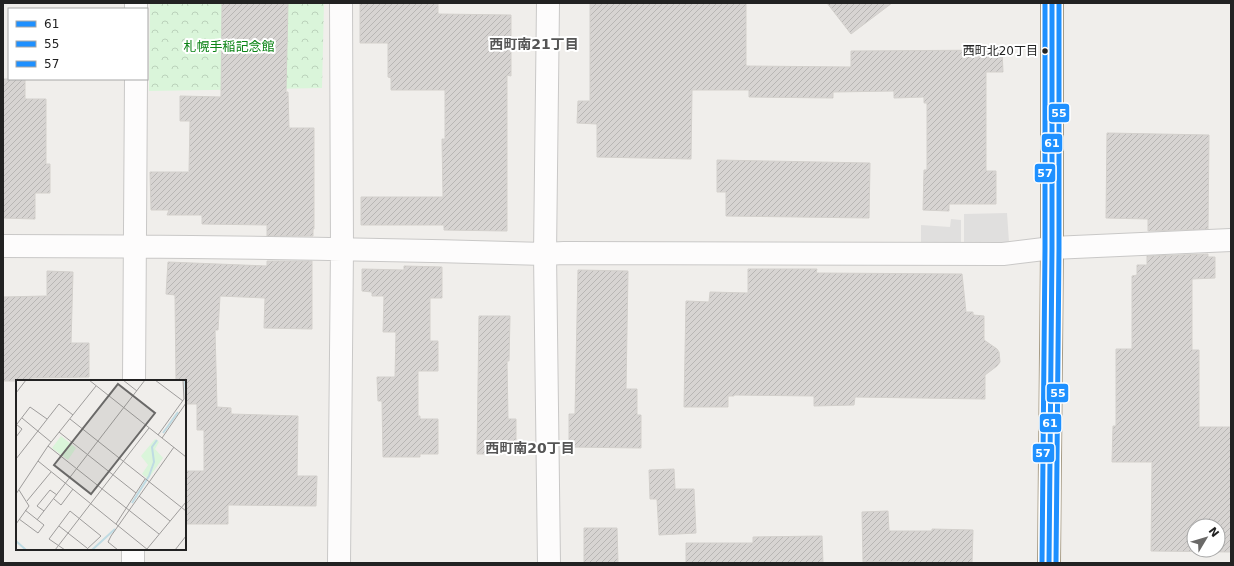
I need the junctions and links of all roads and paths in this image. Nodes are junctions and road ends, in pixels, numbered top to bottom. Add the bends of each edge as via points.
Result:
1 (341, 3) edge
2 (548, 3) edge
3 (1052, 3) edge
4 (136, 80) edge
5 (1231, 240) edge
6 (3, 246) edge
7 (135, 246) junction
8 (1052, 248) junction
9 (342, 249) junction
10 (545, 254) junction
11 (134, 380) edge
12 (133, 550) edge
13 (133, 563) edge
14 (339, 563) edge
15 (549, 563) edge
16 (1049, 563) edge

1 - 9 street
2 - 10 street
3 - 8 main road
4 - 7 street
5 - 8 street
6 - 7 street
7 - 9 street
7 - 11 street
8 - 10 street via 1003,254
8 - 16 main road
9 - 10 street
9 - 14 street
10 - 15 street
12 - 13 street

